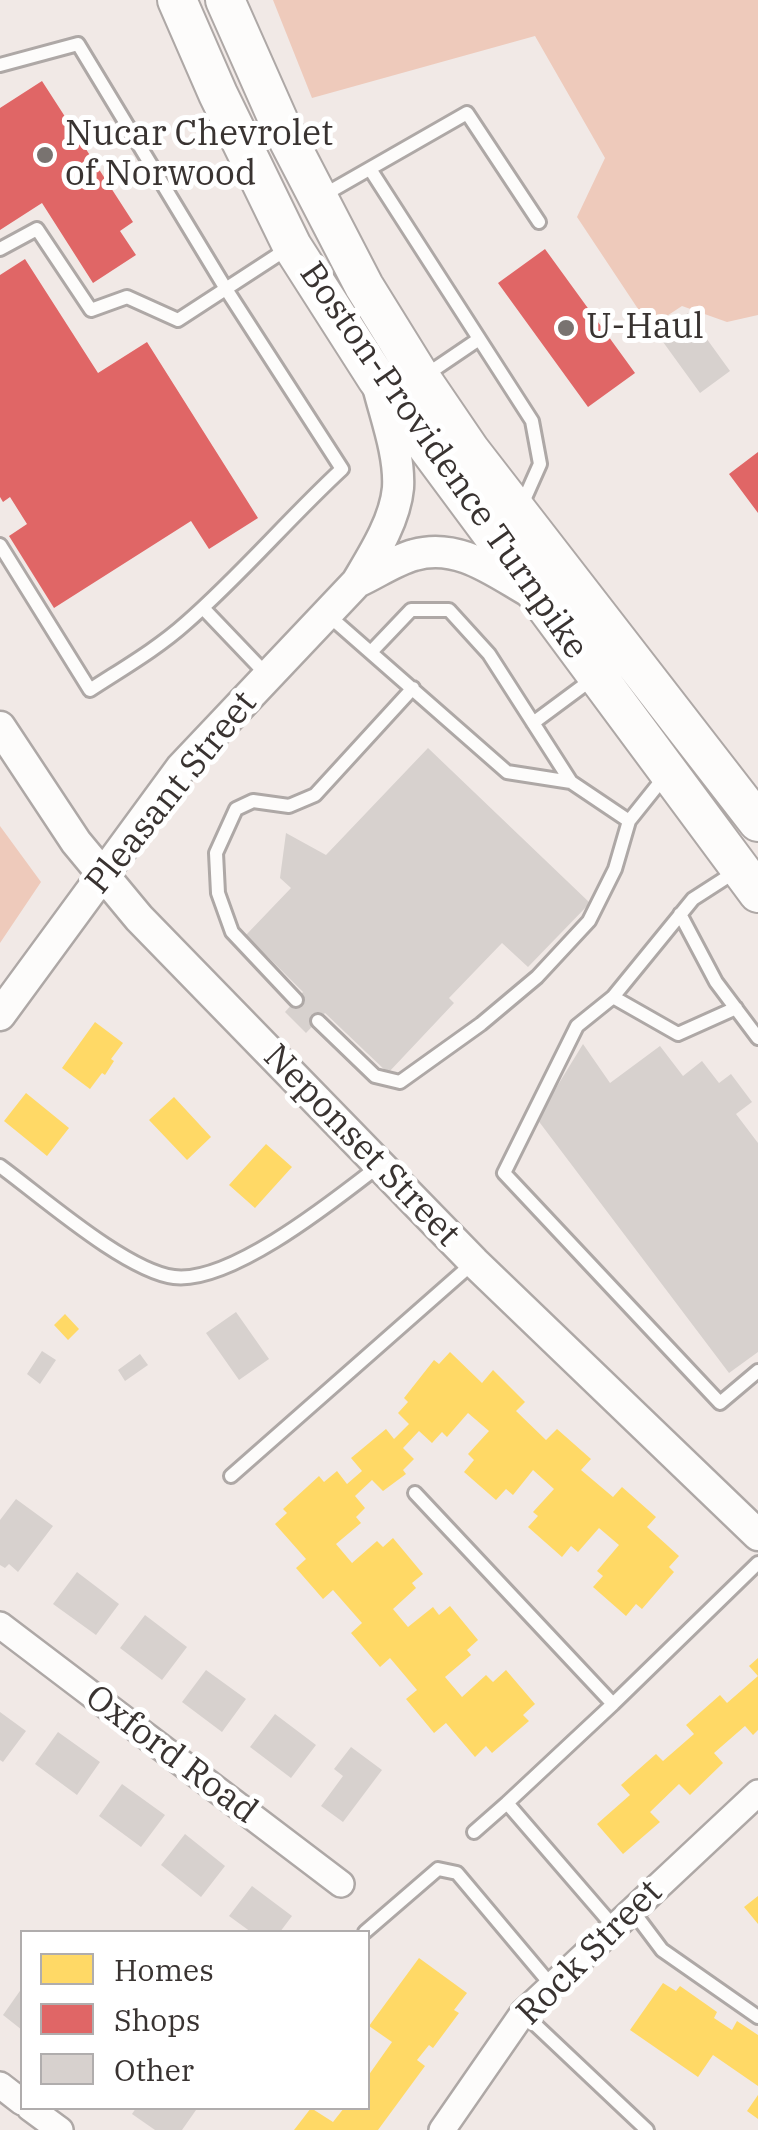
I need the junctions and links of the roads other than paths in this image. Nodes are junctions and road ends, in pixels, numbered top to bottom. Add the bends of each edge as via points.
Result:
1 (177, 0) edge
2 (225, 0) edge
3 (0, 65) edge
4 (370, 169) junction
5 (320, 198) junction
6 (539, 222) dead end
7 (292, 246) junction
8 (0, 249) edge
9 (226, 289) junction
10 (479, 338) junction
11 (377, 378) junction
12 (421, 378) junction
13 (518, 512) junction
14 (0, 545) edge
15 (356, 582) junction
16 (534, 594) junction
17 (203, 608) junction
18 (326, 613) junction
19 (371, 652) junction
20 (267, 675) junction
21 (596, 676) junction
22 (413, 688) junction
23 (533, 723) junction
24 (0, 727) edge
25 (668, 773) junction
26 (571, 782) junction
27 (629, 821) junction
28 (758, 822) edge
29 (103, 877) junction
30 (749, 881) edge
31 (680, 914) junction
32 (612, 998) junction
33 (296, 1000) dead end
34 (736, 1008) junction
35 (0, 1015) edge
36 (318, 1021) dead end
37 (758, 1038) edge
38 (380, 1165) junction
39 (0, 1166) edge
40 (474, 1262) junction
41 (758, 1371) edge
42 (231, 1476) dead end
43 (415, 1493) dead end
44 (758, 1535) edge
45 (758, 1563) edge
46 (0, 1626) edge
47 (613, 1704) junction
48 (758, 1793) edge
49 (507, 1804) junction
50 (474, 1832) dead end
51 (341, 1884) dead end
52 (623, 1919) junction
53 (367, 1930) edge
54 (552, 1986) junction
55 (523, 2013) junction
56 (758, 2017) edge
57 (0, 2085) edge
58 (20, 2100) edge
59 (33, 2110) edge
60 (60, 2130) edge
61 (442, 2130) edge
62 (648, 2130) edge

1 - 7 main road, Boston-Providence Turnpike
2 - 5 main road, Boston-Providence Turnpike
3 - 9 lane via 78,44
4 - 5 lane
4 - 6 lane via 467,113
4 - 10 lane
5 - 12 main road, Boston-Providence Turnpike
7 - 9 lane
7 - 11 main road, Boston-Providence Turnpike
8 - 9 lane via 37,229 91,310 127,296 178,320
9 - 17 lane via 342,470
10 - 12 lane
10 - 13 lane via 532,421 540,464
11 - 15 street, Pleasant Street via 398,488 376,550
11 - 16 main road, Boston-Providence Turnpike
12 - 13 main road, Boston-Providence Turnpike
13 - 28 main road, Boston-Providence Turnpike
14 - 17 lane via 90,690
15 - 16 street, Pleasant Street via 414,555 440,552 462,554
15 - 18 street, Pleasant Street
16 - 21 main road, Boston-Providence Turnpike
17 - 20 lane
18 - 19 lane
18 - 20 street, Pleasant Street
19 - 22 lane
19 - 23 lane via 411,610 449,610 489,654
20 - 29 street, Pleasant Street via 181,768
21 - 23 lane
21 - 25 main road, Boston-Providence Turnpike
22 - 26 lane via 507,772
22 - 33 lane via 315,795 290,806 252,801 236,810 216,853 218,894 232,932
23 - 26 lane
24 - 29 street, Neponset Street
25 - 27 lane
25 - 30 main road, Boston-Providence Turnpike
26 - 27 lane
27 - 36 lane via 589,921 537,977 400,1082 375,1076
29 - 35 street, Pleasant Street
29 - 38 street, Neponset Street
30 - 31 lane via 693,899
31 - 32 lane
31 - 34 lane
32 - 34 lane via 678,1034
32 - 41 lane via 577,1026 504,1172 720,1403
34 - 37 lane
38 - 39 lane via 309,1220 239,1260 174,1277 117,1252
38 - 40 street, Neponset Street
40 - 42 lane
40 - 44 street, Neponset Street
43 - 47 lane
45 - 47 lane
46 - 51 street, Oxford Road
47 - 49 lane
48 - 52 street, Rock Street
49 - 50 lane
49 - 52 lane
52 - 54 street, Rock Street
52 - 56 lane
53 - 54 lane via 438,1869 448,1868
54 - 55 street, Rock Street
55 - 61 street, Rock Street
55 - 62 lane
57 - 58 street
59 - 60 street

